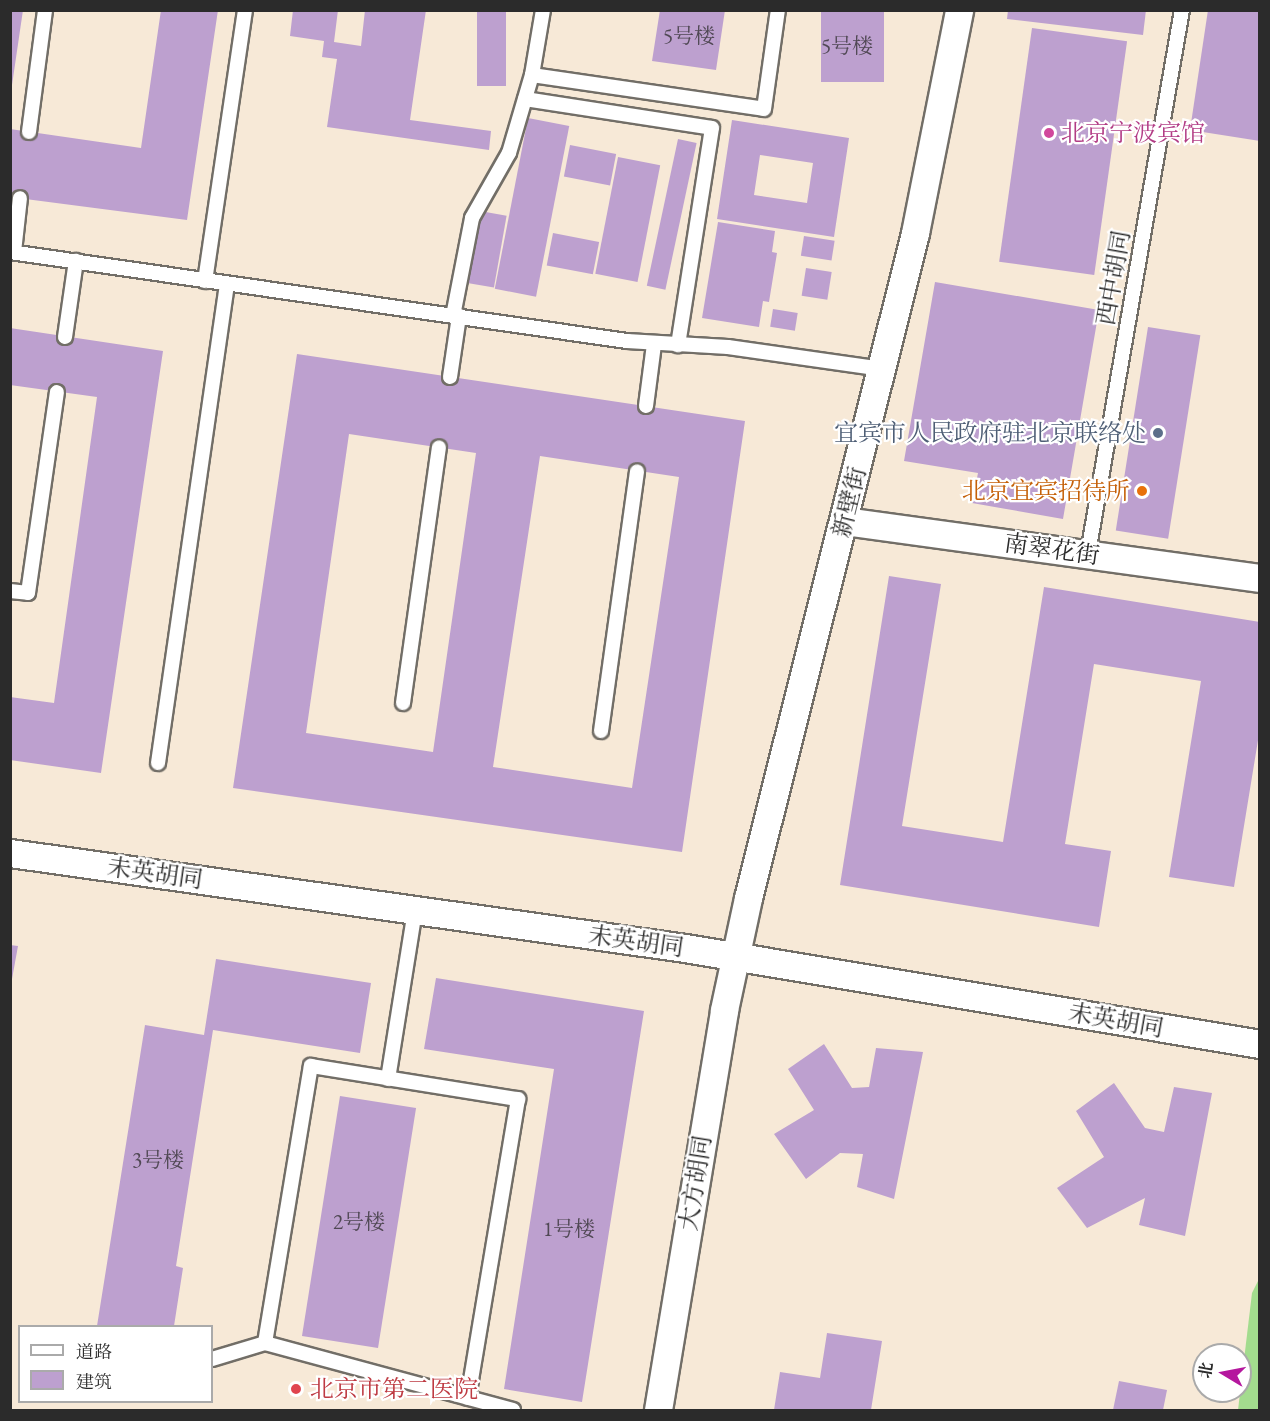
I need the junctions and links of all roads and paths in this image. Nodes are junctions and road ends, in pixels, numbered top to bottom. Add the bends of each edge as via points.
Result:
1 (45, 10) edge
2 (245, 10) edge
3 (543, 10) edge
4 (778, 10) edge
5 (959, 10) edge
6 (1182, 10) edge
7 (532, 75) junction
8 (525, 99) junction
9 (29, 132) dead end
10 (20, 198) dead end
11 (12, 252) edge
12 (76, 261) junction
13 (205, 281) junction
14 (226, 284) junction
15 (456, 316) junction
16 (65, 337) dead end
17 (654, 344) junction
18 (678, 345) junction
19 (882, 369) junction
20 (450, 377) dead end
21 (57, 392) dead end
22 (646, 406) dead end
23 (439, 448) dead end
24 (637, 471) dead end
25 (844, 521) junction
26 (1088, 553) junction
27 (1260, 578) edge
28 (10, 591) edge
29 (403, 703) dead end
30 (601, 731) dead end
31 (158, 763) dead end
32 (10, 853) edge
33 (415, 910) junction
34 (735, 956) junction
35 (1260, 1044) edge
36 (388, 1079) junction
37 (265, 1343) junction
38 (213, 1359) edge
39 (468, 1398) junction
40 (513, 1410) edge
41 (658, 1410) edge

1 - 9 lane
2 - 13 lane
3 - 7 lane
4 - 7 lane via 764,109
5 - 19 street, 新壁街 via 915,233
6 - 26 lane, 西中胡同
7 - 8 lane
8 - 15 lane via 509,153 472,218
8 - 18 lane via 712,128
10 - 11 lane
11 - 12 lane
12 - 13 lane
12 - 16 lane
13 - 14 lane
14 - 15 lane
14 - 31 lane
15 - 17 lane
15 - 20 lane
17 - 18 lane
17 - 22 lane
18 - 19 lane via 728,347
19 - 25 street, 新壁街
21 - 28 lane via 28,593
23 - 29 lane
24 - 30 lane
25 - 26 street, 南翠花街
25 - 34 street, 新壁街
26 - 27 street, 南翠花街
32 - 33 street, 未英胡同
33 - 34 street, 未英胡同
33 - 36 lane
34 - 35 street, 未英胡同
34 - 41 street, 大方胡同
36 - 37 lane via 311,1066
36 - 39 lane via 518,1099
37 - 38 lane
37 - 39 lane
39 - 40 lane

